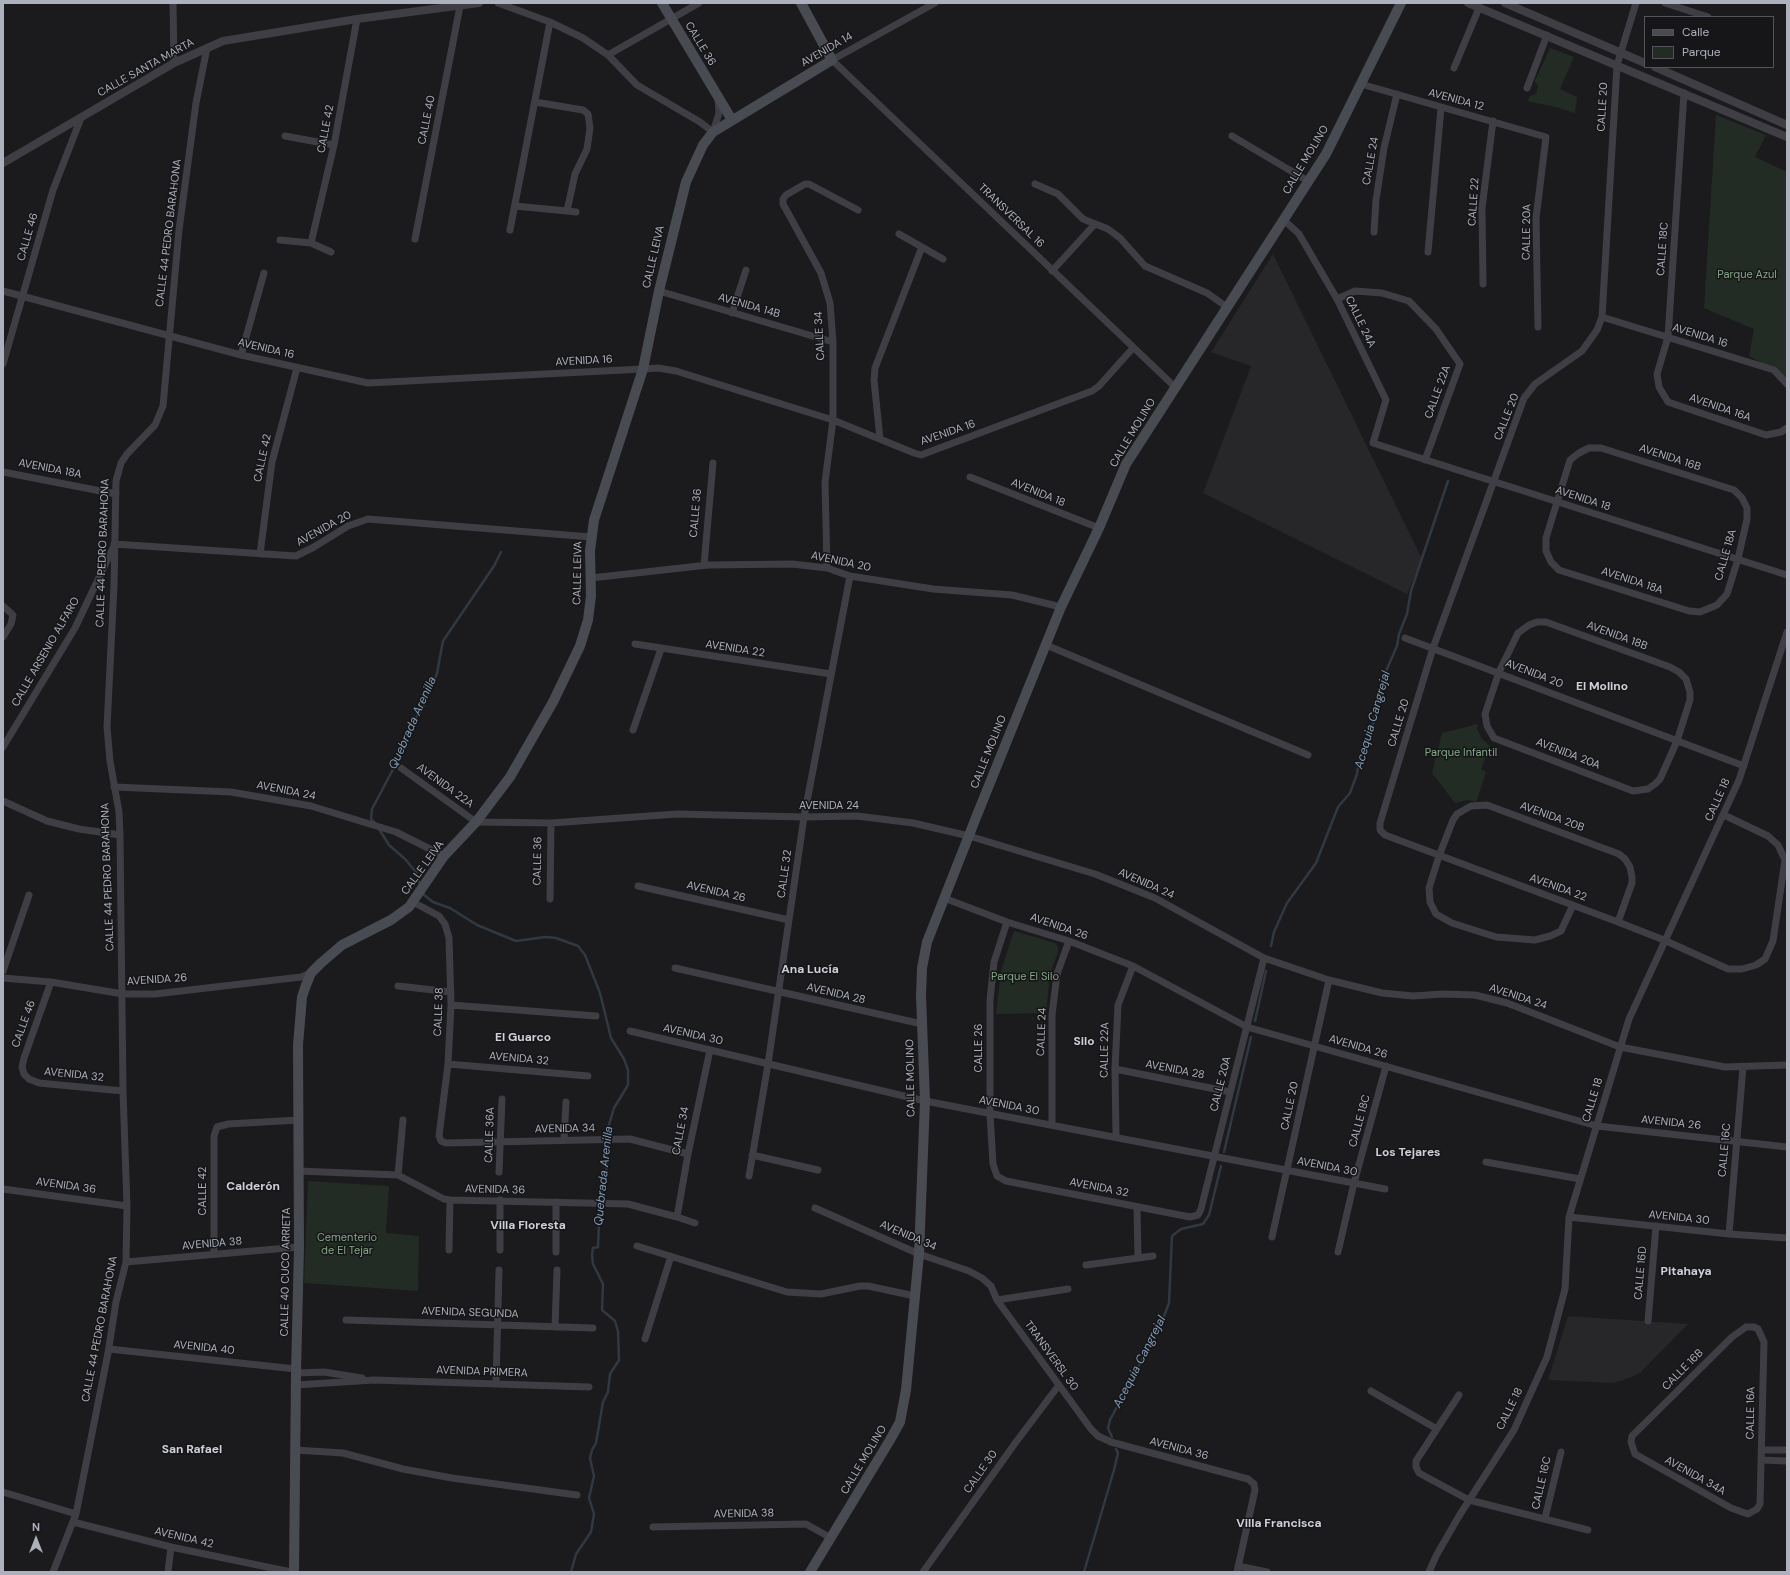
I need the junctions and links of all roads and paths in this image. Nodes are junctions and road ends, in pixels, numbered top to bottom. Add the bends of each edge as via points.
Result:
1 (173, 3) edge
2 (479, 3) edge
3 (498, 3) edge
4 (662, 3) edge
5 (699, 3) edge
6 (801, 3) edge
7 (935, 3) edge
8 (1401, 3) edge
9 (1468, 3) edge
10 (1505, 3) edge
11 (1636, 3) edge
12 (1665, 3) edge
13 (460, 6) junction
14 (1479, 8) junction
15 (1705, 16) edge
16 (357, 19) junction
17 (671, 19) junction
18 (550, 22) junction
19 (1547, 35) junction
20 (207, 48) junction
21 (1620, 52) junction
22 (608, 55) junction
23 (832, 60) junction
24 (174, 63) junction
25 (1644, 63) edge
26 (1617, 65) junction
27 (1454, 68) dead end
28 (1657, 68) edge
29 (1361, 84) junction
30 (1527, 88) dead end
31 (1684, 93) junction
32 (1397, 94) junction
33 (718, 98) junction
34 (535, 102) junction
35 (1441, 108) junction
36 (81, 118) junction
37 (732, 120) junction
38 (1493, 122) junction
39 (1787, 125) edge
40 (713, 132) junction
41 (285, 136) dead end
42 (1232, 136) dead end
43 (1546, 137) joint
44 (1787, 137) edge
45 (334, 145) junction
46 (3, 163) edge
47 (1308, 182) junction
48 (1035, 184) dead end
49 (515, 206) junction
50 (858, 210) dead end
51 (567, 211) junction
52 (576, 212) dead end
53 (1284, 220) junction
54 (1095, 224) junction
55 (510, 230) dead end
56 (1374, 232) dead end
57 (899, 234) dead end
58 (415, 239) dead end
59 (280, 240) dead end
60 (311, 243) junction
61 (922, 247) junction
62 (331, 252) dead end
63 (1428, 252) dead end
64 (943, 259) dead end
65 (746, 270) dead end
66 (1052, 271) junction
67 (264, 273) dead end
68 (1482, 284) dead end
69 (3, 290) edge
70 (659, 291) junction
71 (23, 296) junction
72 (1337, 299) junction
73 (1227, 307) junction
74 (732, 313) junction
75 (1602, 317) junction
76 (1538, 327) dead end
77 (169, 336) junction
78 (1668, 337) junction
79 (833, 342) junction
80 (1133, 348) junction
81 (241, 355) junction
82 (3, 364) edge
83 (297, 368) junction
84 (643, 369) junction
85 (1787, 384) edge
86 (1175, 387) junction
87 (1668, 402) joint
88 (833, 420) junction
89 (1787, 428) edge
90 (880, 439) junction
91 (1373, 443) joint
92 (1425, 460) junction
93 (713, 463) dead end
94 (3, 472) edge
95 (970, 477) dead end
96 (1493, 481) junction
97 (116, 494) junction
98 (1742, 498) joint
99 (1557, 502) junction
100 (1099, 528) junction
101 (591, 537) junction
102 (114, 544) junction
103 (260, 554) junction
104 (1738, 559) junction
105 (704, 565) junction
106 (827, 568) junction
107 (1787, 575) edge
108 (850, 576) junction
109 (591, 578) junction
110 (3, 606) edge
111 (1061, 607) junction
112 (1709, 610) joint
113 (1787, 632) edge
114 (3, 637) edge
115 (1405, 638) dead end
116 (635, 644) dead end
117 (1046, 645) junction
118 (1433, 648) junction
119 (661, 649) junction
120 (1499, 672) junction
121 (831, 674) junction
122 (632, 730) dead end
123 (1677, 741) junction
124 (3, 747) edge
125 (1308, 755) dead end
126 (1744, 766) junction
127 (401, 768) dead end
128 (114, 787) junction
129 (3, 801) edge
130 (1724, 815) junction
131 (804, 817) junction
132 (476, 822) junction
133 (551, 823) junction
134 (1380, 830) joint
135 (120, 835) junction
136 (969, 836) junction
137 (444, 856) junction
138 (1439, 856) junction
139 (638, 886) dead end
140 (29, 895) dead end
141 (944, 898) junction
142 (550, 899) dead end
143 (413, 902) junction
144 (1573, 905) junction
145 (789, 920) junction
146 (1007, 922) junction
147 (1618, 922) junction
148 (1664, 940) junction
149 (1069, 941) junction
150 (1264, 958) junction
151 (1133, 966) junction
152 (675, 968) dead end
153 (3, 971) edge
154 (311, 974) junction
155 (3, 978) edge
156 (1329, 980) junction
157 (50, 982) junction
158 (398, 986) dead end
159 (451, 992) junction
160 (779, 992) junction
161 (123, 994) junction
162 (452, 1005) junction
163 (596, 1016) dead end
164 (922, 1024) junction
165 (1247, 1026) junction
166 (630, 1031) dead end
167 (1314, 1046) junction
168 (1620, 1047) junction
169 (710, 1050) junction
170 (448, 1064) junction
171 (768, 1064) junction
172 (1787, 1065) edge
173 (1386, 1066) junction
174 (1743, 1067) junction
175 (1115, 1069) junction
176 (24, 1074) joint
177 (588, 1076) dead end
178 (123, 1091) junction
179 (1230, 1092) junction
180 (502, 1099) dead end
181 (925, 1101) junction
182 (566, 1102) dead end
183 (990, 1114) junction
184 (299, 1120) junction
185 (403, 1120) dead end
186 (1052, 1125) junction
187 (1596, 1126) junction
188 (1116, 1137) junction
189 (441, 1140) joint
190 (564, 1140) junction
191 (500, 1141) junction
192 (1737, 1141) junction
193 (1787, 1147) edge
194 (688, 1154) junction
195 (752, 1155) junction
196 (1215, 1157) junction
197 (1486, 1162) dead end
198 (818, 1170) dead end
199 (1287, 1170) junction
200 (298, 1172) junction
201 (499, 1172) dead end
202 (398, 1175) junction
203 (749, 1176) dead end
204 (997, 1176) joint
205 (1580, 1179) junction
206 (1354, 1183) junction
207 (3, 1189) edge
208 (1385, 1189) dead end
209 (450, 1200) junction
210 (500, 1200) junction
211 (556, 1202) junction
212 (127, 1206) junction
213 (1137, 1207) junction
214 (815, 1208) dead end
215 (1198, 1215) joint
216 (678, 1217) junction
217 (1569, 1217) junction
218 (695, 1224) dead end
219 (1656, 1226) junction
220 (1729, 1234) junction
221 (1272, 1237) dead end
222 (1787, 1238) edge
223 (637, 1246) dead end
224 (299, 1247) junction
225 (449, 1250) dead end
226 (500, 1250) dead end
227 (556, 1252) dead end
228 (1338, 1252) dead end
229 (214, 1254) junction
230 (920, 1254) junction
231 (671, 1256) junction
232 (1153, 1256) dead end
233 (1138, 1258) junction
234 (126, 1262) junction
235 (1086, 1265) dead end
236 (499, 1270) dead end
237 (557, 1270) dead end
238 (991, 1286) joint
239 (1068, 1289) dead end
240 (915, 1296) junction
241 (997, 1300) junction
242 (346, 1320) dead end
243 (1648, 1321) dead end
244 (497, 1325) junction
245 (555, 1327) junction
246 (1754, 1327) joint
247 (593, 1328) dead end
248 (645, 1339) dead end
249 (109, 1349) junction
250 (296, 1371) junction
251 (374, 1380) junction
252 (496, 1384) junction
253 (296, 1385) junction
254 (1059, 1385) junction
255 (589, 1387) dead end
256 (1371, 1391) dead end
257 (1459, 1395) dead end
258 (1437, 1429) junction
259 (1098, 1436) joint
260 (1632, 1436) joint
261 (295, 1450) junction
262 (1761, 1450) junction
263 (1787, 1450) edge
264 (1561, 1452) dead end
265 (1761, 1460) junction
266 (1787, 1461) edge
267 (3, 1492) edge
268 (577, 1495) dead end
269 (1469, 1500) junction
270 (1760, 1504) joint
271 (76, 1514) junction
272 (1545, 1518) junction
273 (73, 1522) junction
274 (653, 1527) dead end
275 (1588, 1530) dead end
276 (831, 1538) junction
277 (171, 1547) junction
278 (1237, 1569) edge
279 (53, 1572) edge
280 (168, 1572) edge
281 (291, 1572) edge
282 (294, 1572) edge
283 (810, 1572) edge
284 (923, 1572) edge
285 (1267, 1572) edge
286 (1429, 1572) edge

1 - 24 street
2 - 13 street, CALLE SANTA MARTA
3 - 18 street
4 - 17 main road, CALLE 36
5 - 17 street
6 - 23 main road
7 - 23 street, AVENIDA 14
8 - 29 main road, CALLE MOLINO
9 - 14 street
10 - 21 street
11 - 21 street, CALLE 20
12 - 15 street
13 - 16 street, CALLE SANTA MARTA
13 - 58 street, CALLE 40
14 - 19 street
14 - 27 street
16 - 20 street, CALLE SANTA MARTA via 242,37 222,41
16 - 45 street, CALLE 42
17 - 22 street
17 - 33 main road, CALLE 36
18 - 22 street via 583,38
18 - 34 street
19 - 26 street
19 - 30 street
20 - 24 street, CALLE SANTA MARTA
20 - 77 street, CALLE 44 PEDRO BARAHONA via 196,103 179,230
21 - 25 street
21 - 26 street, CALLE 20
22 - 40 street via 637,85
23 - 37 main road, AVENIDA 14
23 - 66 street, TRANSVERSAL 16
24 - 36 street, CALLE SANTA MARTA
26 - 31 street
26 - 75 street, CALLE 20
28 - 39 street
29 - 32 street, AVENIDA 12
29 - 47 main road, CALLE MOLINO via 1326,154
31 - 44 street
31 - 78 street, CALLE 18C
32 - 35 street, AVENIDA 12
32 - 56 street, CALLE 24 via 1384,148
33 - 37 main road, CALLE 36
33 - 40 street via 719,113
34 - 49 street
34 - 51 street via 583,110 590,118 587,149 575,174
35 - 38 street, AVENIDA 12
35 - 63 street
36 - 46 street, CALLE SANTA MARTA
36 - 71 street, CALLE 46 via 53,190
37 - 40 main road, CALLE LEIVA
38 - 43 street, AVENIDA 12
38 - 68 street, CALLE 22 via 1482,208
40 - 70 main road, CALLE LEIVA via 703,145 686,182
41 - 45 street
42 - 47 street
43 - 76 street, CALLE 20A via 1536,218
45 - 60 street, CALLE 42
47 - 53 main road, CALLE MOLINO
48 - 54 street via 1058,194 1083,219
49 - 51 street
49 - 55 street
50 - 79 street, CALLE 34 via 809,184 786,194 783,199 783,204 821,273 830,303
51 - 52 street
53 - 72 street, CALLE 24A via 1300,234
53 - 73 main road, CALLE MOLINO
54 - 66 street
54 - 73 street via 1120,238 1145,266 1207,294
57 - 61 street
59 - 60 street
60 - 62 street
61 - 64 street
61 - 90 street via 875,368
65 - 74 street
66 - 80 street, TRANSVERSAL 16
67 - 81 street
69 - 71 street, AVENIDA 16
70 - 74 street, AVENIDA 14B
70 - 84 main road, CALLE LEIVA
71 - 77 street, AVENIDA 16
71 - 82 street, CALLE 46
72 - 91 street, CALLE 24A via 1386,400
72 - 92 street, CALLE 22A via 1356,291 1409,301 1436,329 1460,364
73 - 86 main road, CALLE MOLINO
74 - 79 street, AVENIDA 14B
75 - 78 street, AVENIDA 16
75 - 96 street, CALLE 20 via 1597,330 1582,351 1535,384 1524,398
77 - 81 street, AVENIDA 16
77 - 97 street, CALLE 44 PEDRO BARAHONA via 163,406 155,425 121,463 117,473
78 - 85 street, AVENIDA 16 via 1774,370
78 - 87 street, CALLE 18C via 1657,374 1659,387
79 - 88 street, CALLE 34
80 - 86 street, TRANSVERSAL 16
80 - 90 street, AVENIDA 16 via 1092,391 930,452 921,455
81 - 83 street, AVENIDA 16
83 - 84 street, AVENIDA 16 via 368,383
83 - 103 street, CALLE 42 via 272,462
84 - 88 street, AVENIDA 16 via 676,371
84 - 101 main road, CALLE LEIVA via 594,520
86 - 100 main road, CALLE MOLINO via 1126,464
87 - 89 street, AVENIDA 16A via 1766,435
88 - 90 street, AVENIDA 16
88 - 106 street, CALLE 34 via 825,482
91 - 92 street, AVENIDA 18
92 - 96 street, AVENIDA 18
93 - 105 street, CALLE 36
94 - 97 street, AVENIDA 18A
95 - 100 street, AVENIDA 18
96 - 99 street, AVENIDA 18
96 - 118 street, CALLE 20
97 - 102 street, CALLE 44 PEDRO BARAHONA
98 - 99 street, AVENIDA 16B via 1734,490 1601,448 1589,448 1570,460
98 - 104 street, CALLE 18A via 1747,508 1747,519
99 - 104 street, AVENIDA 18
99 - 112 street, AVENIDA 18A via 1546,538 1546,551 1551,562 1559,570 1689,611
100 - 111 main road, CALLE MOLINO
101 - 103 street, AVENIDA 20 via 368,518 348,526 296,556
101 - 109 main road, CALLE LEIVA
102 - 103 street, AVENIDA 20
102 - 124 street, CALLE ARSENIO ALFARO via 75,628
102 - 128 street, CALLE 44 PEDRO BARAHONA via 107,727
104 - 107 street, AVENIDA 18
104 - 112 street, CALLE 18A via 1726,594
105 - 106 street, AVENIDA 20 via 792,564
105 - 109 street, AVENIDA 20
106 - 108 street, AVENIDA 20
108 - 111 street, AVENIDA 20 via 933,589 1012,595
108 - 121 street, CALLE 32
109 - 132 main road, CALLE LEIVA via 589,614 580,646 553,702 510,776
110 - 114 street via 13,615
111 - 117 main road, CALLE MOLINO
113 - 126 street, CALLE 18
115 - 118 street, AVENIDA 20
116 - 119 street, AVENIDA 22
117 - 125 street
117 - 136 main road, CALLE MOLINO
118 - 120 street, AVENIDA 20
118 - 134 street, CALLE 20
119 - 121 street, AVENIDA 22
119 - 122 street
120 - 123 street, AVENIDA 20
120 - 123 street, AVENIDA 20A via 1486,714 1487,726 1494,738 1633,791 1648,789 1660,779
120 - 123 street, AVENIDA 18B via 1518,633 1537,622 1546,622 1670,667 1686,679 1690,692 1690,700
121 - 131 street, CALLE 32
123 - 126 street, AVENIDA 20
126 - 130 street, CALLE 18
127 - 132 street, AVENIDA 22A
128 - 135 street, CALLE 44 PEDRO BARAHONA
128 - 137 street, AVENIDA 24 via 231,792 311,806 396,832
129 - 135 street via 47,821
130 - 148 street, CALLE 18
130 - 148 street, AVENIDA 22 via 1768,836 1778,845 1785,860 1773,941 1765,958 1756,966 1728,969
131 - 133 street, AVENIDA 24 via 677,814
131 - 136 street, AVENIDA 24 via 857,816 886,819
131 - 145 street, CALLE 32
132 - 133 street, AVENIDA 24
132 - 137 main road, CALLE LEIVA
133 - 142 street, CALLE 36
134 - 138 street, AVENIDA 22 via 1385,835
135 - 161 street, CALLE 44 PEDRO BARAHONA
136 - 141 main road, CALLE MOLINO
136 - 150 street, AVENIDA 24 via 1095,874 1155,898
137 - 143 main road, CALLE LEIVA
138 - 144 street, AVENIDA 22
138 - 144 street via 1429,888 1430,902 1436,914 1452,923 1496,937 1535,940 1561,931
138 - 147 street, AVENIDA 20B via 1457,814 1477,805 1487,805 1619,854 1625,859 1630,867 1632,883
139 - 145 street, AVENIDA 26
140 - 153 street
141 - 146 street, AVENIDA 26
141 - 164 main road, CALLE MOLINO via 927,942 922,968
143 - 154 main road, CALLE LEIVA via 391,920 342,945
143 - 159 street, CALLE 38 via 440,916 445,924 450,955
144 - 147 street, AVENIDA 22
145 - 160 street, CALLE 32
146 - 149 street, AVENIDA 26
146 - 183 street, CALLE 26 via 994,962 990,1000
147 - 148 street, AVENIDA 22
148 - 168 street, CALLE 18 via 1629,1019
149 - 151 street, AVENIDA 26
149 - 186 street, CALLE 24 via 1057,974 1052,1015
150 - 156 street, AVENIDA 24
150 - 165 street, CALLE 20A
151 - 165 street, AVENIDA 26
151 - 175 street, CALLE 22A via 1118,1004
152 - 160 street, AVENIDA 28
154 - 161 street, AVENIDA 26 via 155,994
154 - 184 main road, CALLE 40 CUCO ARRIETA via 302,997 300,1016
155 - 157 street, AVENIDA 26
156 - 167 street, CALLE 20
156 - 168 street, AVENIDA 24 via 1382,993 1414,996 1475,995 1507,1003
157 - 161 street, AVENIDA 26
157 - 176 street, CALLE 46 via 24,1058
158 - 159 street
159 - 162 street, CALLE 38
160 - 164 street, AVENIDA 28
160 - 171 street, CALLE 32
161 - 178 street, CALLE 44 PEDRO BARAHONA
162 - 163 street
162 - 170 street, CALLE 38
164 - 181 main road, CALLE MOLINO
165 - 167 street, AVENIDA 26
165 - 179 street, CALLE 20A
166 - 169 street, AVENIDA 30
167 - 173 street, AVENIDA 26
167 - 199 street, CALLE 20
168 - 174 street, AVENIDA 24 via 1725,1067
168 - 187 street, CALLE 18
169 - 171 street, AVENIDA 30
169 - 194 street, CALLE 34
170 - 177 street, AVENIDA 32
170 - 189 street, CALLE 38
171 - 181 street, AVENIDA 30
171 - 195 street, CALLE 32
172 - 174 street, AVENIDA 24
173 - 187 street, AVENIDA 26
173 - 206 street, CALLE 18C
174 - 192 street, CALLE 16C
175 - 179 street, AVENIDA 28
175 - 188 street, CALLE 22A
176 - 178 street, AVENIDA 32 via 29,1080 39,1083
178 - 212 street, CALLE 44 PEDRO BARAHONA
179 - 196 street, CALLE 20A
180 - 191 street, CALLE 36A
181 - 183 street, AVENIDA 30
181 - 230 main road, CALLE MOLINO
182 - 190 street
183 - 186 street, AVENIDA 30
183 - 204 street, CALLE 26 via 993,1164
184 - 200 main road, CALLE 40 CUCO ARRIETA
184 - 229 street, CALLE 42 via 228,1124 217,1127 214,1136
185 - 202 street
186 - 188 street, AVENIDA 30
187 - 192 street, AVENIDA 26
187 - 205 street, CALLE 18
188 - 196 street, AVENIDA 30
189 - 191 street, AVENIDA 34 via 446,1143
190 - 191 street, AVENIDA 34
190 - 194 street, AVENIDA 34 via 630,1139
191 - 201 street, CALLE 36A
192 - 193 street, AVENIDA 26
192 - 220 street, CALLE 16C
194 - 216 street, CALLE 34
195 - 198 street
195 - 203 street, CALLE 32
196 - 199 street, AVENIDA 30
196 - 215 street, CALLE 20A
197 - 205 street
199 - 206 street, AVENIDA 30
199 - 221 street, CALLE 20
200 - 202 street, AVENIDA 36
200 - 224 main road, CALLE 40 CUCO ARRIETA
202 - 209 street, AVENIDA 36 via 444,1200
204 - 213 street, AVENIDA 32 via 1006,1181
205 - 217 street, CALLE 18
206 - 208 street, AVENIDA 30
206 - 228 street, CALLE 18C
207 - 212 street, AVENIDA 36
209 - 210 street, AVENIDA 36
209 - 225 street
210 - 211 street, AVENIDA 36
210 - 226 street
211 - 216 street, AVENIDA 36 via 628,1204
211 - 227 street
212 - 234 street, CALLE 44 PEDRO BARAHONA
213 - 215 street, AVENIDA 32 via 1190,1217
213 - 233 street
214 - 230 street, AVENIDA 34
216 - 218 street, AVENIDA 36
217 - 219 street, AVENIDA 30
217 - 269 street, CALLE 18 via 1565,1289 1547,1357 1514,1430
219 - 220 street, AVENIDA 30
219 - 243 street, CALLE 16D
220 - 222 street, AVENIDA 30
223 - 231 street
224 - 229 street, AVENIDA 38
224 - 250 main road, CALLE 40 CUCO ARRIETA
229 - 234 street, AVENIDA 38
230 - 238 street, AVENIDA 34 via 969,1271
230 - 240 main road, CALLE MOLINO
231 - 240 street via 787,1292 821,1294 868,1286
231 - 248 street
232 - 233 street
233 - 235 street
234 - 249 street, CALLE 44 PEDRO BARAHONA via 116,1302
236 - 244 street
237 - 245 street
238 - 241 street, TRANSVERSL 30
239 - 241 street
240 - 276 main road, CALLE MOLINO via 906,1390 900,1422
241 - 254 street, TRANSVERSL 30
242 - 244 street, AVENIDA SEGUNDA
244 - 245 street, AVENIDA SEGUNDA
244 - 252 street
245 - 247 street, AVENIDA SEGUNDA
246 - 260 street, CALLE 16B via 1746,1327 1732,1336
246 - 262 street, CALLE 16A via 1758,1329 1764,1342
249 - 250 street, AVENIDA 40
249 - 271 street, CALLE 44 PEDRO BARAHONA
250 - 251 street, AVENIDA PRIMERA via 324,1372
250 - 253 main road, CALLE 40 CUCO ARRIETA
251 - 252 street, AVENIDA PRIMERA
251 - 253 street, AVENIDA PRIMERA
252 - 255 street, AVENIDA PRIMERA
253 - 261 main road, CALLE 40 CUCO ARRIETA
254 - 259 street, TRANSVERSL 30
254 - 284 street, CALLE 30
256 - 258 street
257 - 258 street
258 - 269 street via 1416,1461 1416,1467 1419,1473
259 - 278 street, AVENIDA 36 via 1111,1442 1248,1479 1254,1484 1255,1490
260 - 270 street, AVENIDA 34A via 1631,1447 1635,1454 1731,1508 1748,1514
261 - 268 street via 343,1453 445,1477
261 - 282 main road, CALLE 40 CUCO ARRIETA
262 - 263 street
262 - 265 street, CALLE 16A
264 - 272 street, CALLE 16C
265 - 266 street
265 - 270 street, CALLE 16A
267 - 271 street
269 - 272 street
269 - 286 street, CALLE 18
271 - 273 street, CALLE 44 PEDRO BARAHONA
272 - 275 street
273 - 277 street, AVENIDA 42
273 - 279 street, CALLE 44 PEDRO BARAHONA
274 - 276 street, AVENIDA 38 via 806,1524
276 - 283 main road, CALLE MOLINO
277 - 280 street
277 - 281 street, AVENIDA 42
278 - 285 street

